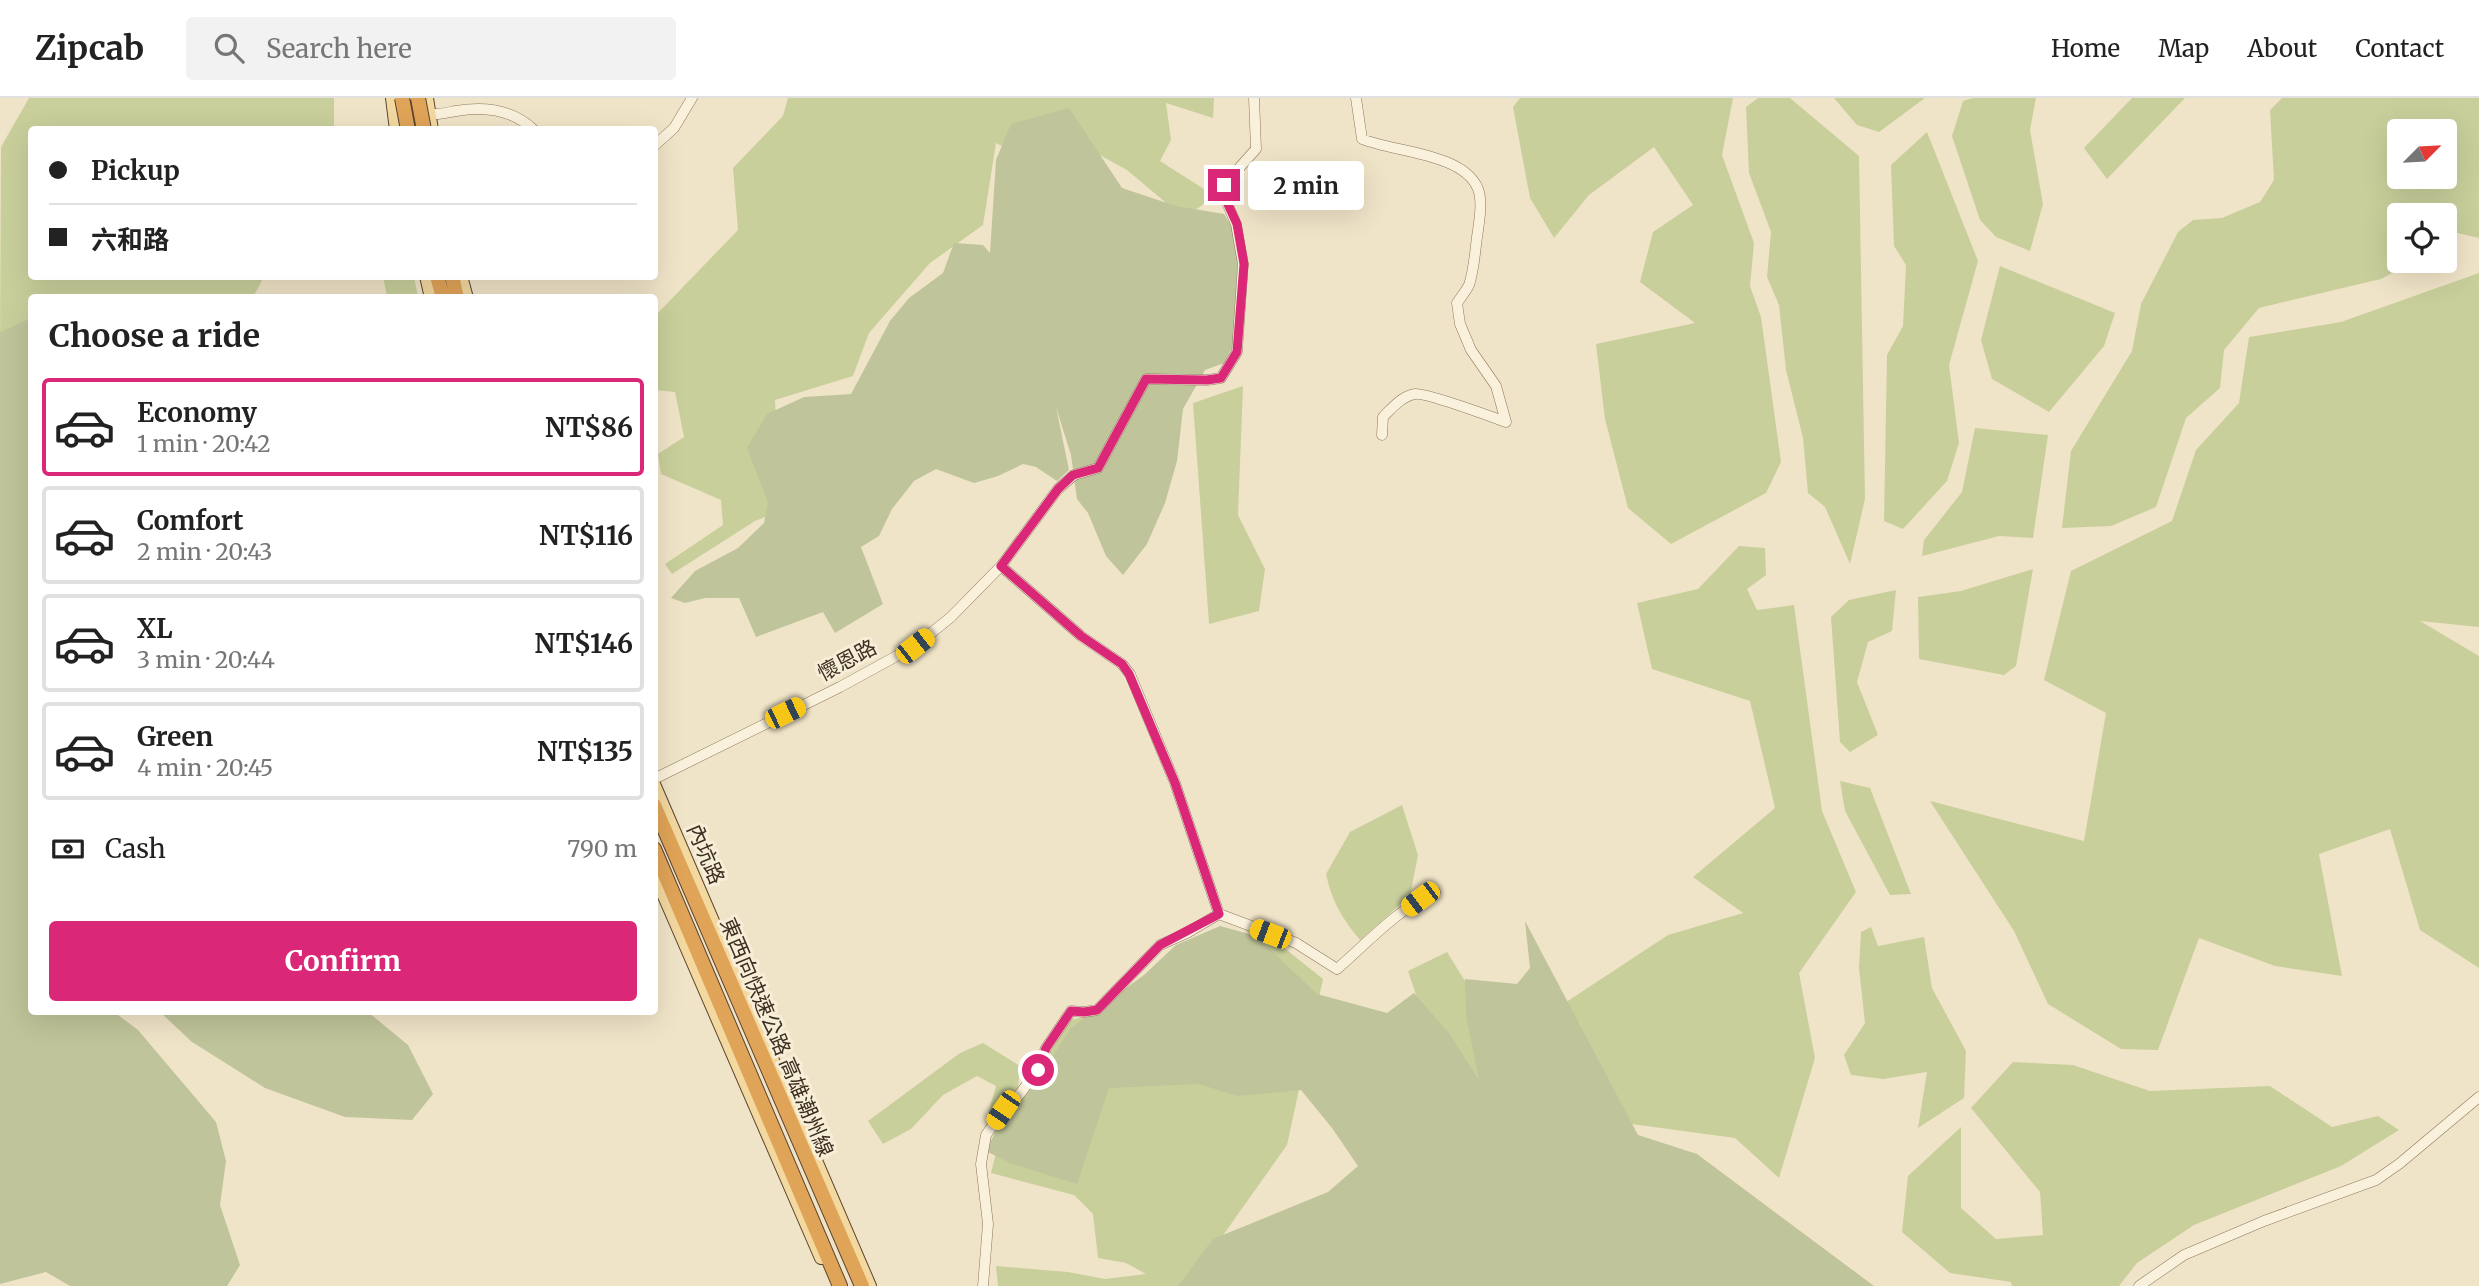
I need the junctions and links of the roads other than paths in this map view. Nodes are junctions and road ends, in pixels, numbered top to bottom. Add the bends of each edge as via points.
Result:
1 (391, 98) edge
2 (402, 98) edge
3 (418, 98) edge
4 (427, 98) edge
5 (692, 98) edge
6 (1254, 98) edge
7 (1356, 98) edge
8 (430, 115) junction
9 (395, 126) edge
10 (407, 126) edge
11 (423, 126) edge
12 (431, 126) edge
13 (530, 126) edge
14 (658, 142) edge
15 (1382, 435) dead end
16 (1001, 566) junction
17 (658, 777) edge
18 (658, 793) edge
19 (658, 813) edge
20 (658, 858) edge
21 (658, 882) edge
22 (1436, 892) dead end
23 (1219, 914) junction
24 (2479, 1097) edge
25 (833, 1286) edge
26 (840, 1286) edge
27 (862, 1286) edge
28 (870, 1286) edge
29 (983, 1286) edge
30 (2139, 1286) edge

1 - 8 street
1 - 9 main road
2 - 10 highway, bridge
3 - 11 highway, bridge
4 - 8 main road
5 - 14 street via 674,128
6 - 16 street, 懷恩路 via 1256,149 1224,185 1244,264 1237,352 1221,378 1146,379 1098,468 1073,475 1058,489
7 - 15 street via 1362,139 1454,165 1478,188 1475,252 1468,286 1457,303 1460,324 1496,386 1506,422 1415,394 1397,402 1383,417
8 - 12 main road
8 - 13 street via 498,109
16 - 17 street, 懷恩路 via 958,611 915,646
16 - 23 street via 1129,674 1175,783
18 - 28 main road, 內坑路
19 - 27 highway, 東西向快速公路 高雄潮州線
20 - 26 highway, 東西向快速公路 高雄潮州線
21 - 25 main road
22 - 23 street via 1401,913 1337,969 1296,943
23 - 29 street via 1160,945 1097,1010 1071,1011 1046,1048 1038,1070 986,1135 981,1164 988,1224
24 - 30 street via 2376,1180 2184,1255

